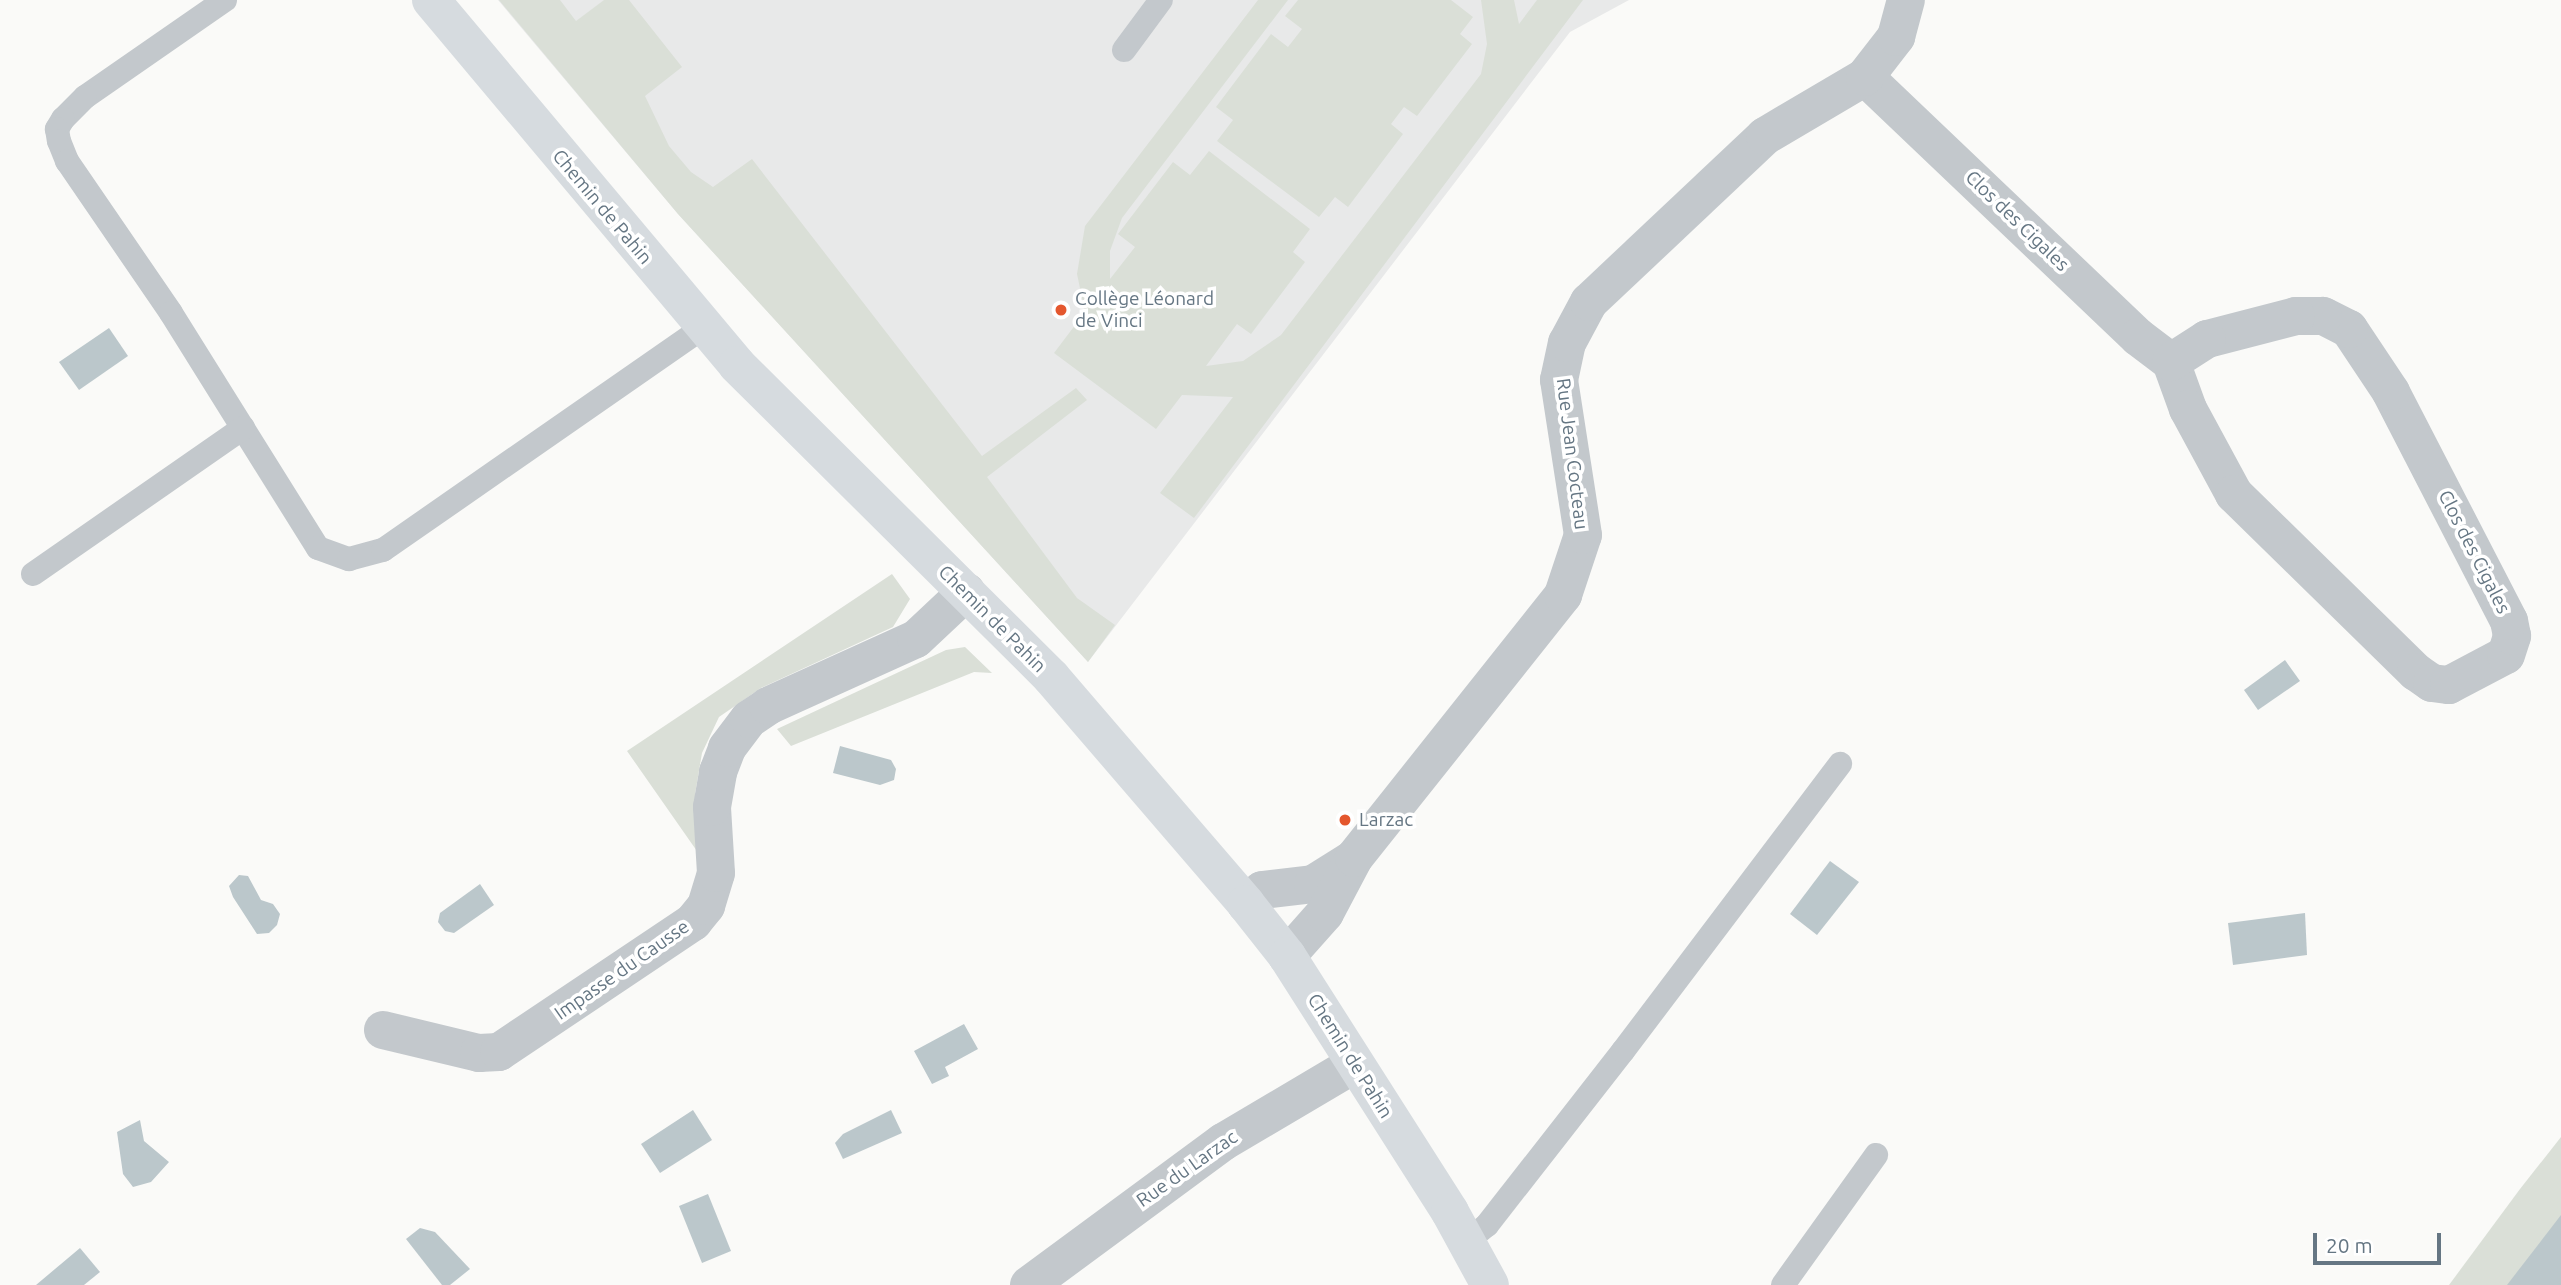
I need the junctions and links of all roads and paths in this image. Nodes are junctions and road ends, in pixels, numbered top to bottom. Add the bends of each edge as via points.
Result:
1 (225, 0) edge
2 (431, 0) edge
3 (1161, 0) edge
4 (1906, 0) edge
5 (1124, 50) dead end
6 (1865, 77) junction
7 (704, 327) junction
8 (2171, 362) junction
9 (243, 428) junction
10 (33, 574) dead end
11 (967, 592) junction
12 (1840, 764) dead end
13 (1354, 858) junction
14 (1246, 904) junction
15 (1287, 956) junction
16 (383, 1030) dead end
17 (1353, 1065) junction
18 (1876, 1155) dead end
19 (1466, 1242) junction
20 (1029, 1285) edge
21 (1490, 1285) edge
22 (1783, 1285) edge

1 - 9 lane via 85,97 57,129 67,162
2 - 7 main road, Chemin de Pahin
3 - 5 lane
4 - 6 street, Rue Jean Cocteau via 1896,37
6 - 8 street, Clos des Cigales via 2138,337
6 - 13 street, Rue Jean Cocteau via 1765,136 1583,312 1567,343 1559,380 1583,535 1571,576 1563,595
7 - 9 lane via 383,550 359,559 337,558 311,542
7 - 11 main road, Chemin de Pahin
8 - 8 street, Clos des Cigales via 2188,409 2234,494 2416,672 2449,685 2506,655 2512,636 2509,621 2391,392 2349,329 2323,316 2296,316 2207,339
9 - 10 lane
11 - 14 main road, Chemin de Pahin via 1123,757
11 - 16 street, Impasse du Causse via 916,639 768,706 749,719 721,761 712,798 716,873 706,906 693,922 499,1052 479,1053
12 - 19 lane via 1487,1225
13 - 14 street, Rue Jean Cocteau via 1313,884 1262,890
13 - 15 street, Rue Jean Cocteau via 1325,913
14 - 15 main road, Chemin de Pahin
15 - 17 main road, Chemin de Pahin
17 - 19 main road, Chemin de Pahin
17 - 20 street, Rue du Larzac via 1223,1142
18 - 22 lane
19 - 21 main road, Chemin de Pahin

